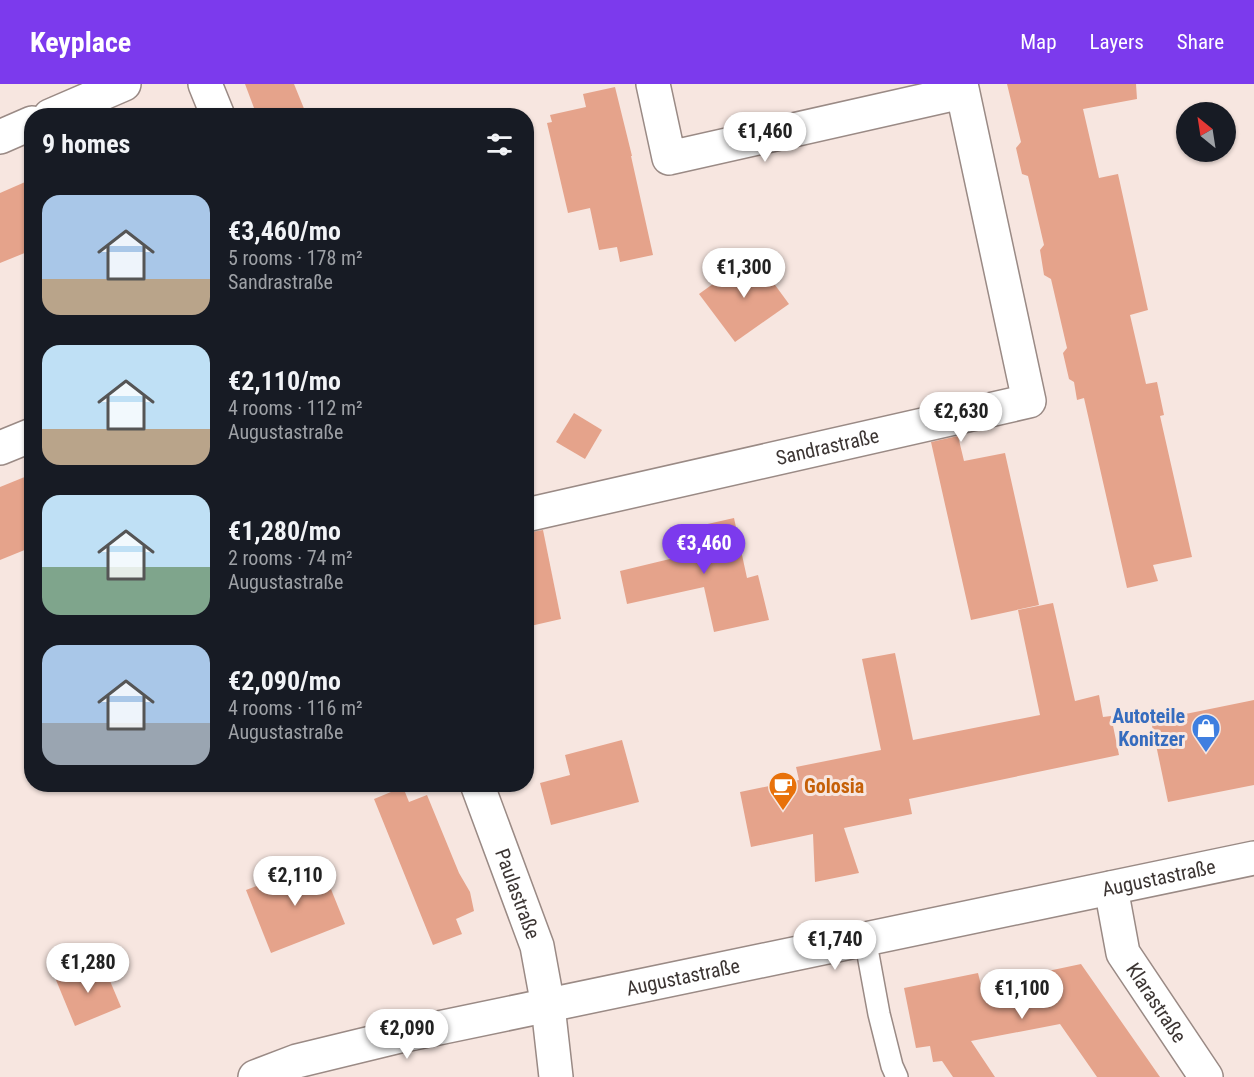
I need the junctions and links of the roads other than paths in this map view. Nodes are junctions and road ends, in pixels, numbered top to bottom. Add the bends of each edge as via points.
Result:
1 (124, 84) edge
2 (205, 84) edge
3 (652, 84) edge
4 (961, 88) edge
5 (68, 108) edge
6 (215, 108) edge
7 (24, 126) edge
8 (0, 137) edge
9 (24, 438) edge
10 (0, 448) edge
11 (534, 513) edge
12 (480, 792) edge
13 (1254, 858) edge
14 (1111, 888) junction
15 (865, 939) junction
16 (548, 1006) junction
17 (255, 1077) edge
18 (556, 1077) edge
19 (897, 1077) edge
20 (1206, 1077) edge

1 - 5 street
2 - 6 street
3 - 4 street, Sandrastraße via 669,158
4 - 11 street, Sandrastraße via 1029,401
7 - 8 street
9 - 10 street
12 - 16 street, Paulastraße via 537,946
13 - 14 street, Augustastraße
14 - 15 street, Augustastraße
14 - 20 street, Klarastraße via 1123,953
15 - 16 street, Augustastraße
15 - 19 lane via 879,1014
16 - 17 street, Augustastraße via 309,1058
16 - 18 street, Paulastraße

